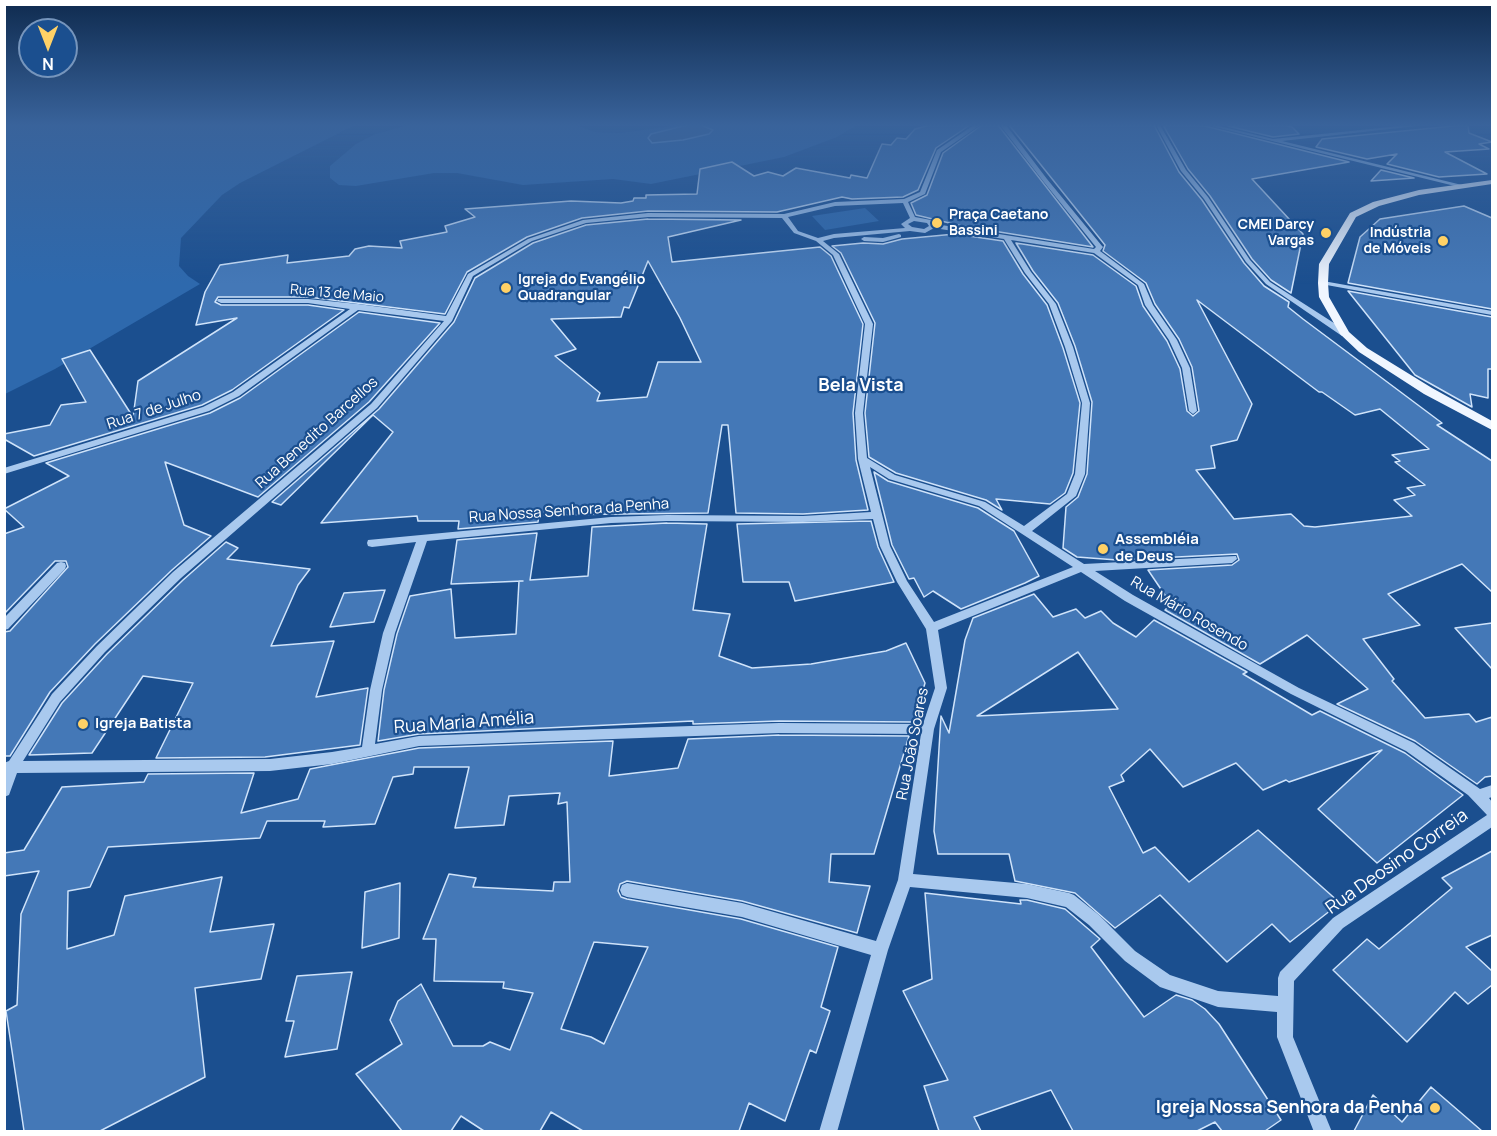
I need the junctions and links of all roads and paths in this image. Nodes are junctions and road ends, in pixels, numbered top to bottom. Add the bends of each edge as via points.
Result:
1 (928, 178) edge
2 (1043, 178) edge
3 (1190, 178) edge
4 (1428, 178) edge
5 (1492, 182) edge
6 (1462, 186) junction
7 (906, 201) junction
8 (784, 216) junction
9 (913, 219) junction
10 (933, 226) junction
11 (911, 231) junction
12 (1007, 238) junction
13 (818, 240) junction
14 (1096, 251) junction
15 (1323, 283) junction
16 (221, 301) dead end
17 (357, 306) junction
18 (1492, 313) edge
19 (449, 319) junction
20 (1345, 334) junction
21 (1193, 411) dead end
22 (1492, 426) edge
23 (863, 459) junction
24 (4, 471) edge
25 (877, 515) junction
26 (1026, 530) junction
27 (423, 538) junction
28 (372, 543) dead end
29 (1232, 559) dead end
30 (61, 566) dead end
31 (1081, 568) junction
32 (4, 626) edge
33 (932, 628) junction
34 (928, 729) junction
35 (368, 749) junction
36 (8, 767) edge
37 (4, 791) edge
38 (1492, 791) edge
39 (1478, 796) junction
40 (1492, 811) edge
41 (1492, 820) edge
42 (905, 880) junction
43 (627, 890) dead end
44 (880, 950) junction
45 (1286, 1005) junction
46 (828, 1131) edge
47 (1323, 1131) edge

1 - 7 street via 922,193
2 - 14 street via 1100,247
3 - 20 street via 1268,283
4 - 6 street
5 - 6 main road
6 - 15 main road via 1376,204 1353,215 1324,264
7 - 8 street, Rua Benedito Barcellos via 835,204
7 - 9 street
8 - 13 street via 796,232
8 - 19 street, Rua Benedito Barcellos via 648,215 585,221 530,240 470,275
9 - 10 street via 929,221
9 - 11 street via 904,224
10 - 11 street via 925,231
10 - 12 street
11 - 13 street via 883,240 834,236
12 - 14 street
12 - 26 street via 1052,304 1086,403 1080,474 1071,496
13 - 23 street, Rua João Soares via 836,254 869,324 859,413
14 - 21 street via 1141,284 1186,368
15 - 18 street
15 - 20 main road via 1324,297
16 - 17 street, Rua 13 de Maio via 308,301
17 - 19 street, Rua 13 de Maio
17 - 24 street, Rua 7 de Julho via 236,394 206,409
19 - 36 street, Rua Benedito Barcellos via 374,406 177,575 101,649 56,698
20 - 22 main road via 1428,392
23 - 25 street, Rua João Soares
23 - 26 street, Rua Mário Rosendo via 892,477 982,504
25 - 27 street, Rua Nossa Senhora da Penha via 622,520
25 - 33 street, Rua João Soares via 885,546 902,582
26 - 31 street, Rua Mário Rosendo
27 - 28 street, Rua Nossa Senhora da Penha
27 - 35 street via 389,633
29 - 31 street
30 - 32 street
31 - 33 street
31 - 39 street, Rua Mário Rosendo via 1295,691 1410,747
33 - 34 street, Rua João Soares via 941,687
34 - 35 street, Rua Maria Amélia via 779,728 544,736 419,741
34 - 42 street, Rua João Soares
35 - 36 street, Rua Maria Amélia via 332,758 270,765
36 - 37 street, Rua Benedito Barcellos
38 - 39 street
39 - 40 street, Rua Mário Rosendo
41 - 45 street, Rua Deosino Correia via 1338,923 1286,978
42 - 44 street, Rua João Soares
42 - 45 street via 1027,891 1069,900 1130,956 1166,981 1218,999
43 - 44 street via 742,910
44 - 46 street, Rua João Soares
45 - 47 street, Rua Deosino Correia via 1285,1037

